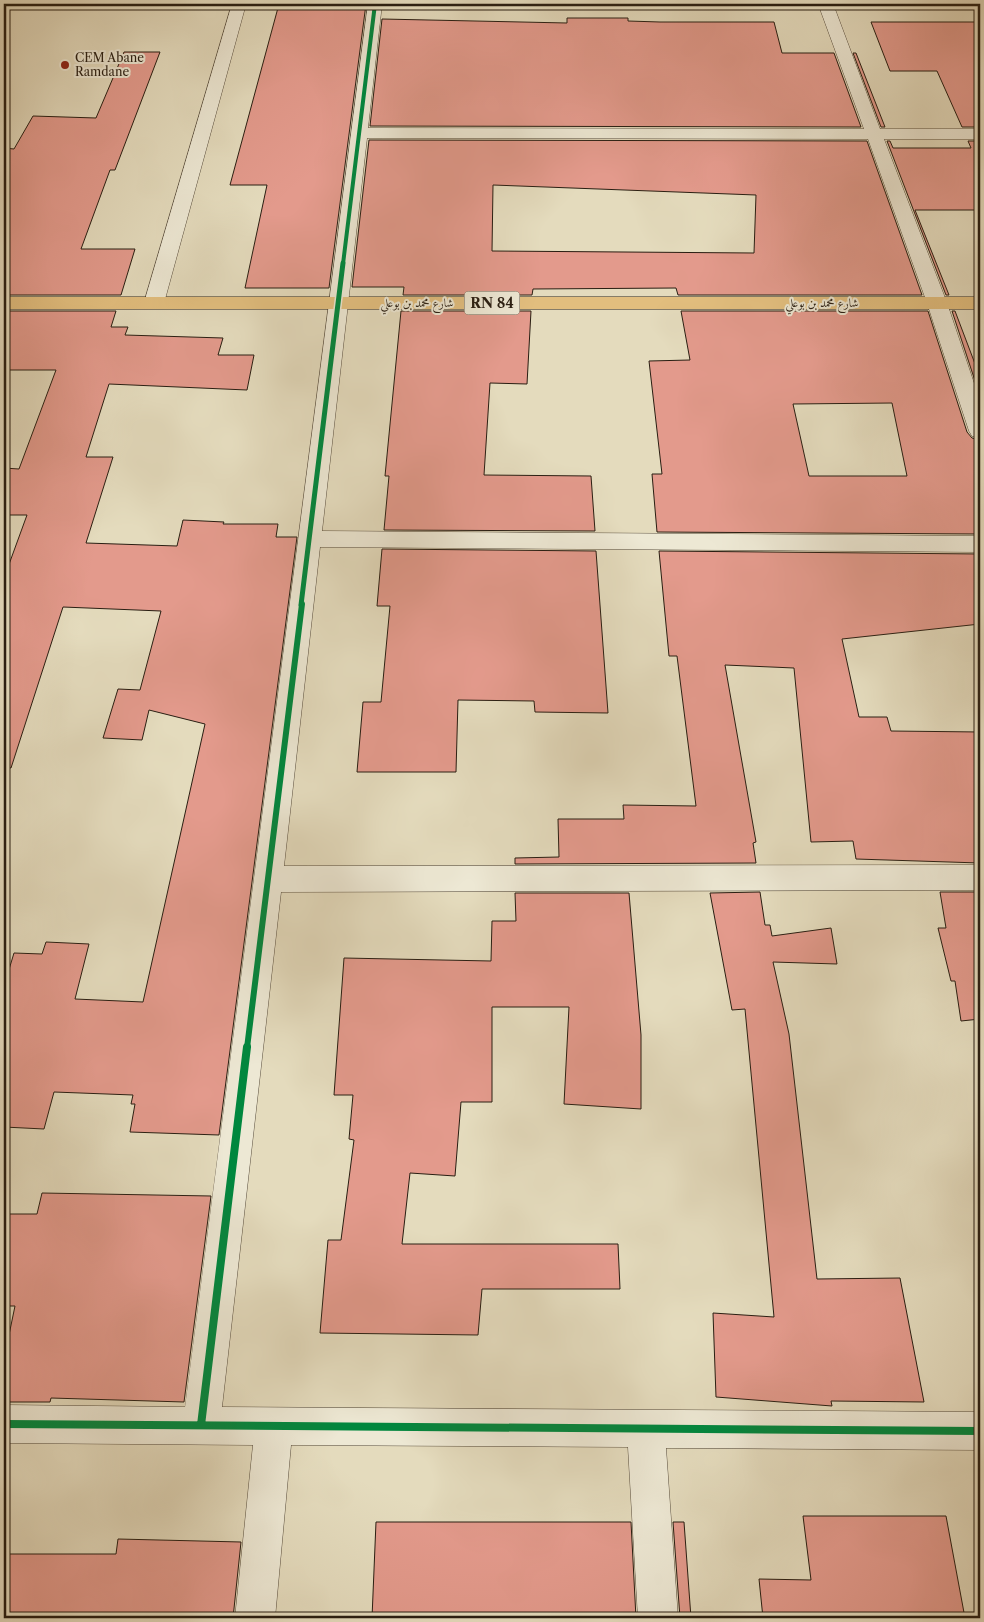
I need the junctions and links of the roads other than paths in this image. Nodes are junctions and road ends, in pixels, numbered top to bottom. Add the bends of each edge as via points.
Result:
1 (239, 4) edge
2 (375, 4) edge
3 (533, 4) edge
4 (826, 5) edge
5 (980, 5) edge
6 (360, 133) junction
7 (875, 134) junction
8 (980, 134) edge
9 (4, 303) edge
10 (154, 303) junction
11 (337, 303) junction
12 (937, 303) junction
13 (980, 303) edge
14 (980, 431) edge
15 (310, 538) junction
16 (980, 544) edge
17 (980, 877) edge
18 (268, 879) junction
19 (4, 1424) edge
20 (201, 1425) junction
21 (274, 1426) junction
22 (646, 1428) junction
23 (980, 1431) edge
24 (255, 1618) edge
25 (658, 1618) edge

1 - 10 street
2 - 6 street
3 - 4 street
4 - 5 street
4 - 7 street
6 - 7 street
6 - 11 street
7 - 8 street
7 - 12 street
9 - 10 main road, شارع محمد بن بوعلي / RN 84
10 - 11 main road, شارع محمد بن بوعلي / RN 84
11 - 12 main road, شارع محمد بن بوعلي / RN 84
11 - 15 street
12 - 13 main road, شارع محمد بن بوعلي / RN 84
12 - 14 street
15 - 16 street
15 - 18 street
17 - 18 street
18 - 20 street
19 - 20 street
20 - 21 street
21 - 22 street
21 - 24 street
22 - 23 street
22 - 25 street

